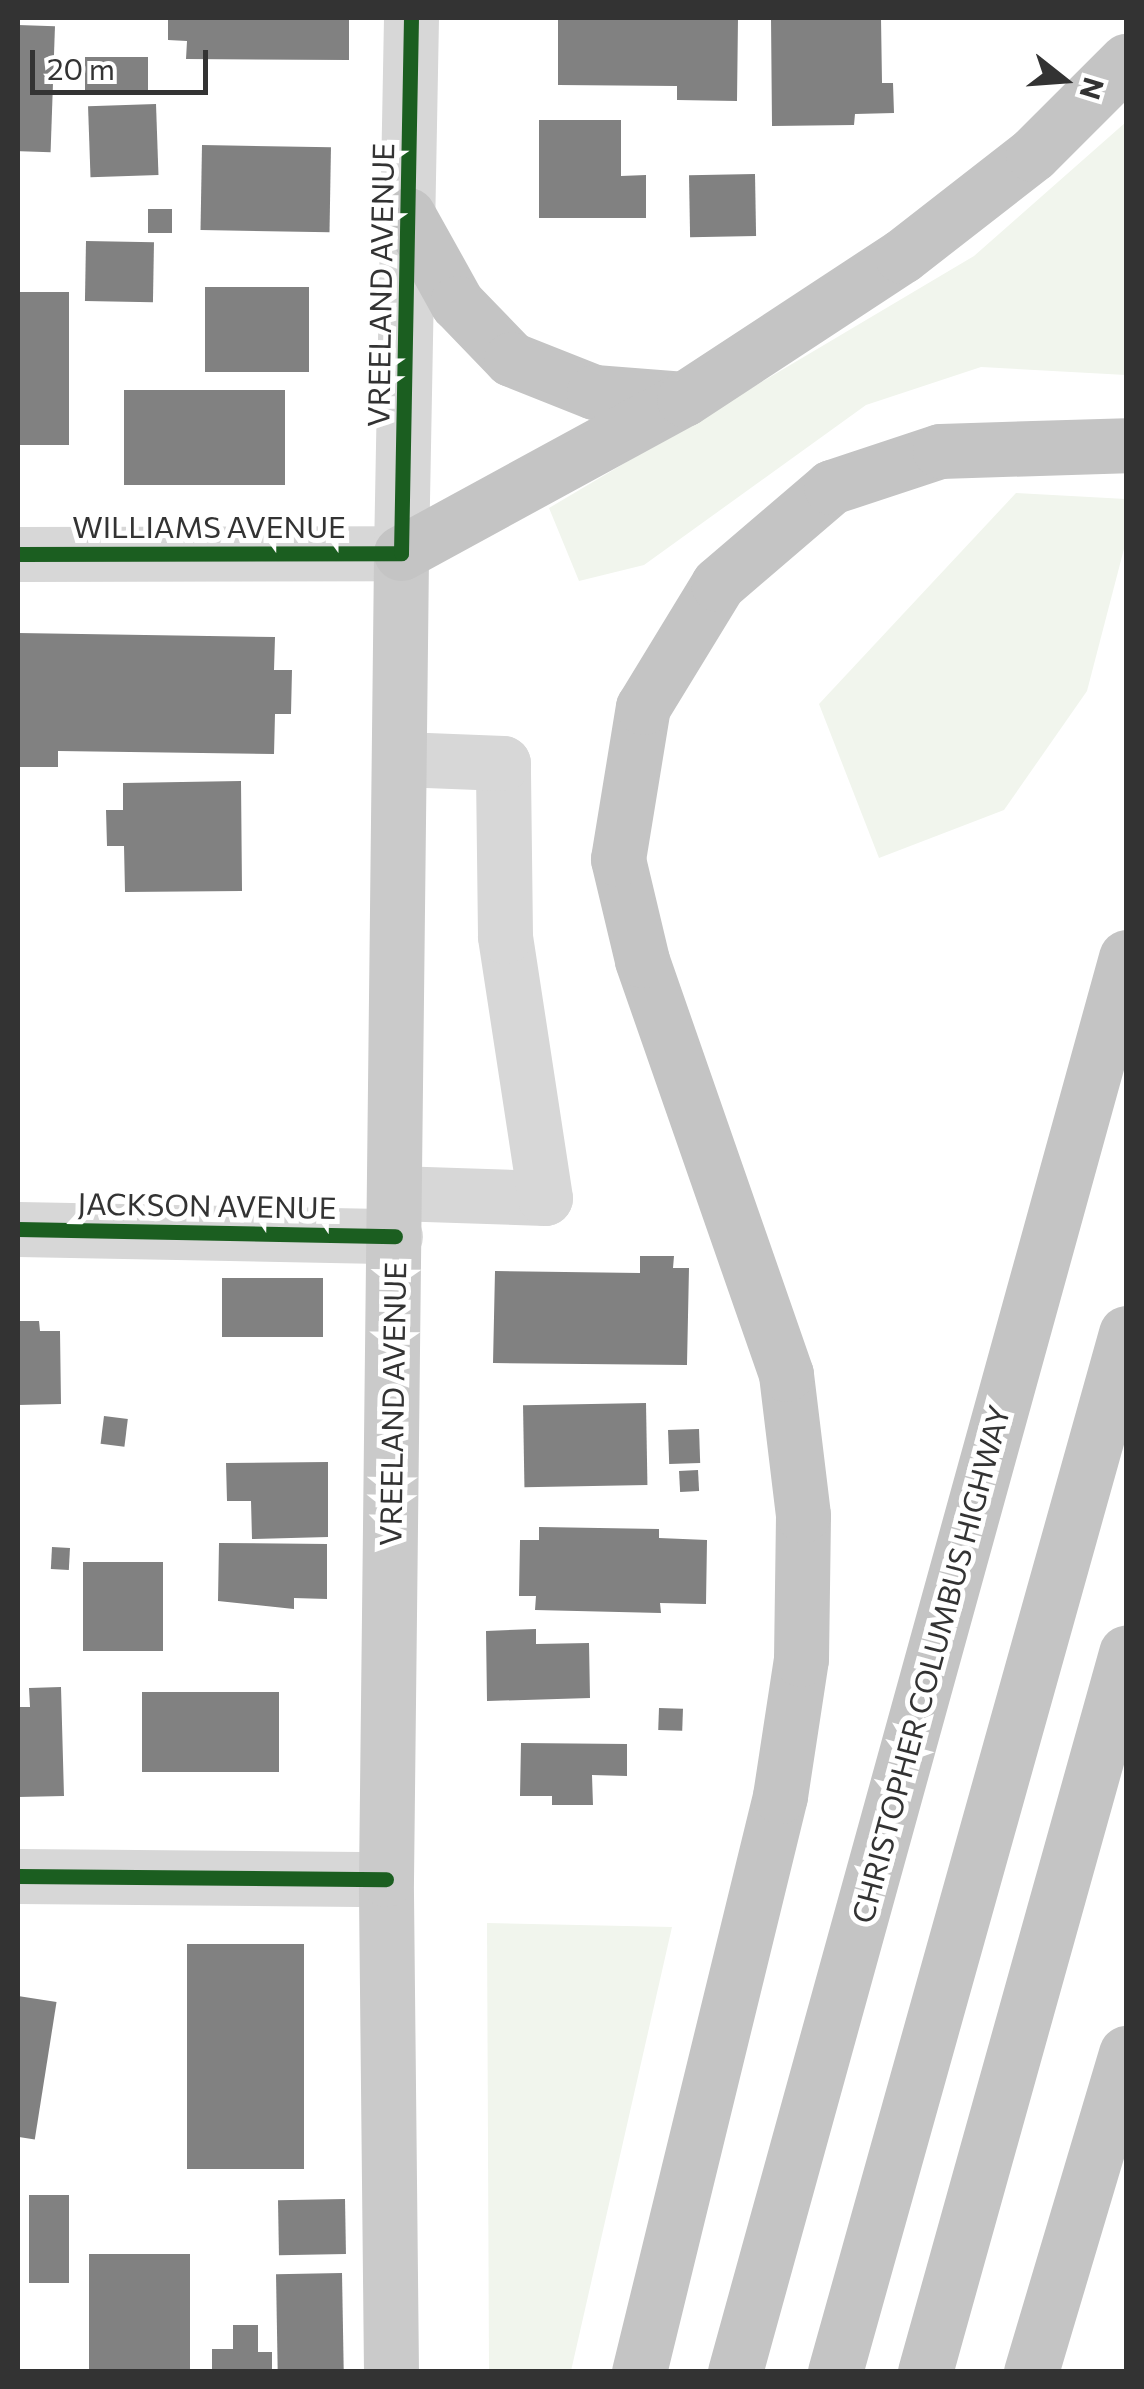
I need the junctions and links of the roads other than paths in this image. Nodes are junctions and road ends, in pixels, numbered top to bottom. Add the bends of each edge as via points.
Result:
1 (411, 18) edge
2 (1126, 61) edge
3 (408, 215) junction
4 (684, 399) junction
5 (1113, 443) edge
6 (401, 553) junction
7 (18, 554) edge
8 (401, 758) junction
9 (1126, 957) edge
10 (394, 1214) junction
11 (18, 1229) edge
12 (1126, 1333) edge
13 (1126, 1653) edge
14 (18, 1876) edge
15 (386, 1878) junction
16 (1126, 2053) edge
17 (391, 2372) edge
18 (639, 2372) edge
19 (735, 2372) edge
20 (835, 2372) edge
21 (925, 2372) edge
22 (1031, 2372) edge

1 - 3 street, VREELAND AVENUE
2 - 4 highway via 1034,154 902,256
3 - 4 highway via 457,304 511,358 594,392
3 - 6 street, VREELAND AVENUE
4 - 6 highway
5 - 18 highway via 940,451 831,487 718,584 643,707 618,860 642,960 786,1374 803,1515 800,1658 780,1796
6 - 7 street, WILLIAMS AVENUE
6 - 8 main road, VREELAND AVENUE
8 - 10 main road, VREELAND AVENUE
8 - 10 street, JACKSON AVENUE via 503,763 505,936 544,1198
9 - 19 highway, CHRISTOPHER COLUMBUS HIGHWAY
10 - 11 street, JACKSON AVENUE
10 - 15 main road, VREELAND AVENUE
12 - 20 highway
13 - 21 highway
14 - 15 street
15 - 17 main road, VREELAND AVENUE
16 - 22 highway

